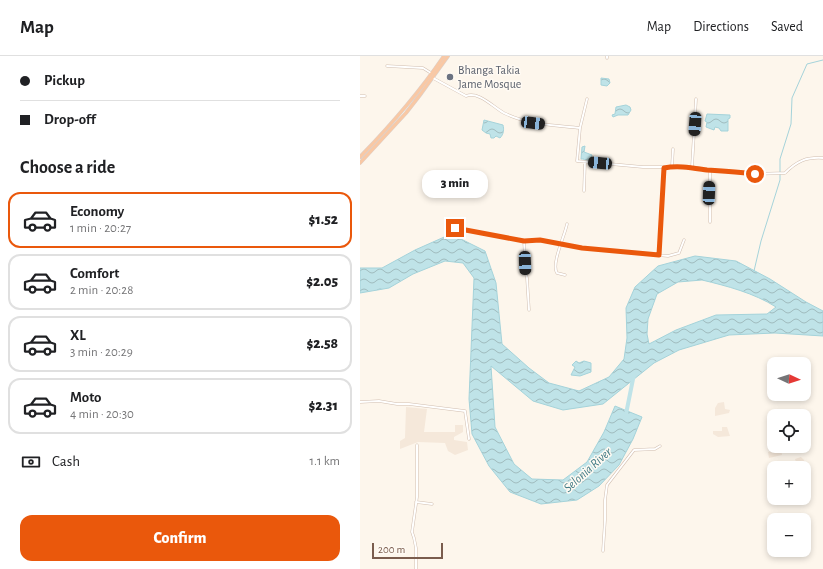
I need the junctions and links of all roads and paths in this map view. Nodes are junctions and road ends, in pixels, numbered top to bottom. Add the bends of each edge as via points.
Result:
1 (444, 56) edge
2 (448, 56) edge
3 (386, 66) dead end
4 (432, 76) junction
5 (360, 96) edge
6 (366, 96) dead end
7 (587, 98) dead end
8 (696, 99) dead end
9 (580, 128) junction
10 (673, 150) dead end
11 (360, 157) edge
12 (823, 158) edge
13 (585, 162) junction
14 (360, 163) edge
15 (672, 166) junction
16 (692, 167) junction
17 (664, 168) junction
18 (710, 170) junction
19 (584, 191) dead end
20 (710, 222) dead end
21 (567, 224) dead end
22 (455, 228) dead end
23 (684, 240) dead end
24 (524, 241) junction
25 (562, 245) junction
26 (659, 255) junction
27 (565, 275) dead end
28 (530, 310) dead end
29 (360, 402) edge
30 (469, 439) dead end
31 (417, 446) dead end
32 (660, 446) dead end
33 (416, 502) junction
34 (432, 504) dead end
35 (603, 551) dead end
36 (416, 569) edge

1 - 4 highway
2 - 4 highway
3 - 4 street via 423,68
4 - 9 street via 466,96 478,96 517,119
4 - 11 highway
4 - 14 highway via 406,113
5 - 6 street
7 - 9 street
8 - 16 street
9 - 13 street via 577,161
10 - 15 street
12 - 18 street via 808,159 794,164 786,173 755,174
13 - 17 street
13 - 19 street
15 - 16 street
15 - 17 street
16 - 18 street
17 - 26 street
18 - 20 street
21 - 25 street
22 - 24 street
23 - 26 street via 679,252 668,256
24 - 25 street via 540,240
24 - 28 street
25 - 26 street
25 - 27 street via 555,270
29 - 30 street via 379,401 465,412
31 - 33 street
32 - 35 street via 655,449 634,450 606,485
33 - 34 street
33 - 36 street via 412,532 416,548

